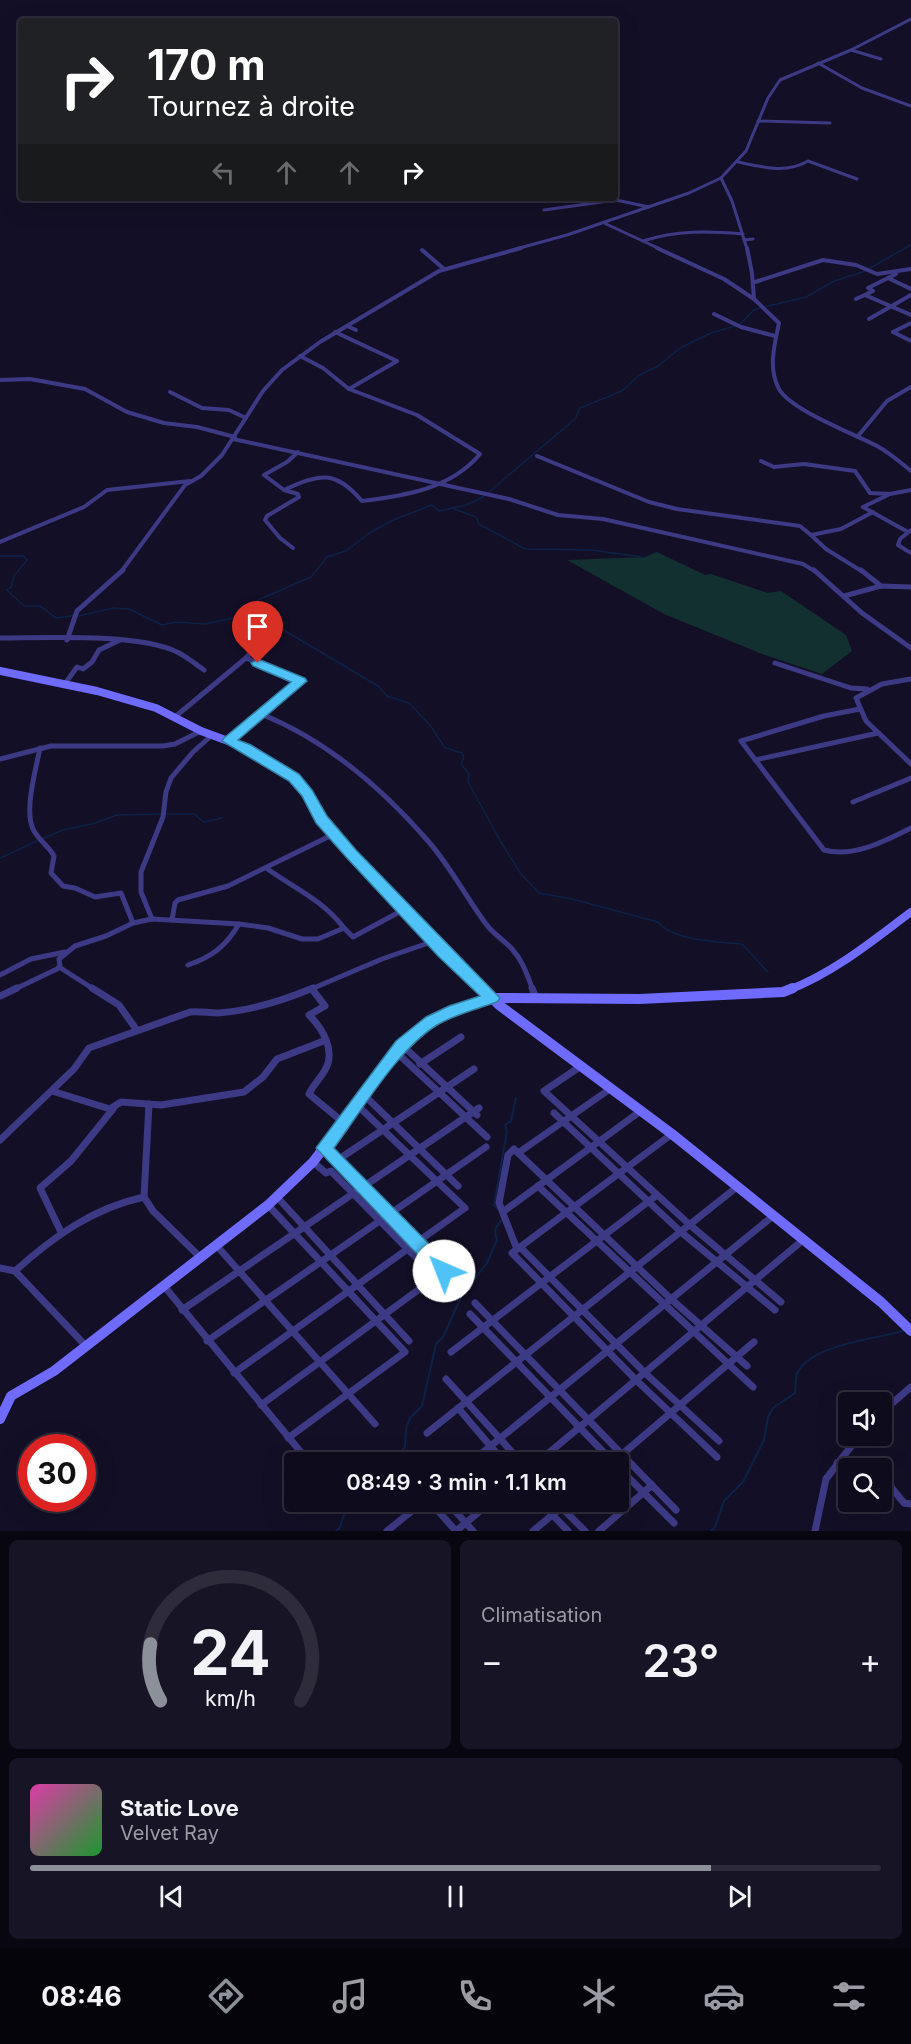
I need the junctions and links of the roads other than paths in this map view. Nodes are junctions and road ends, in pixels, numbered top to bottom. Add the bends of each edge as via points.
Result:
1 (911, 19) edge
2 (851, 50) junction
3 (881, 59) dead end
4 (818, 63) junction
5 (911, 106) edge
6 (758, 121) junction
7 (830, 123) dead end
8 (738, 162) junction
9 (721, 178) junction
10 (857, 179) dead end
11 (618, 200) edge
12 (609, 201) edge
13 (649, 207) junction
14 (544, 210) dead end
15 (603, 223) junction
16 (743, 234) junction
17 (753, 239) dead end
18 (744, 240) junction
19 (643, 241) junction
20 (422, 250) dead end
21 (444, 269) junction
22 (910, 269) edge
23 (879, 275) junction
24 (888, 278) junction
25 (755, 282) junction
26 (911, 289) edge
27 (865, 295) junction
28 (910, 296) edge
29 (754, 299) junction
30 (856, 299) dead end
31 (892, 306) junction
32 (714, 314) dead end
33 (911, 315) edge
34 (869, 319) dead end
35 (911, 323) edge
36 (346, 326) junction
37 (356, 330) dead end
38 (335, 332) junction
39 (775, 336) junction
40 (911, 341) edge
41 (300, 356) junction
42 (0, 380) edge
43 (911, 387) edge
44 (350, 389) junction
45 (170, 392) dead end
46 (246, 418) junction
47 (858, 436) junction
48 (234, 438) junction
49 (298, 452) junction
50 (537, 456) dead end
51 (761, 461) dead end
52 (911, 471) edge
53 (192, 480) junction
54 (435, 483) junction
55 (284, 490) junction
56 (911, 490) edge
57 (890, 494) junction
58 (873, 512) junction
59 (909, 531) edge
60 (811, 535) junction
61 (0, 542) edge
62 (293, 548) dead end
63 (911, 553) edge
64 (881, 586) junction
65 (911, 588) edge
66 (844, 596) junction
67 (74, 618) joint
68 (271, 628) dead end
69 (0, 638) edge
70 (67, 640) junction
71 (120, 640) junction
72 (911, 648) edge
73 (246, 658) junction
74 (775, 663) dead end
75 (204, 670) dead end
76 (0, 671) edge
77 (911, 679) edge
78 (64, 685) junction
79 (851, 688) junction
80 (867, 689) junction
81 (856, 698) junction
82 (860, 709) junction
83 (261, 714) junction
84 (176, 716) junction
85 (201, 731) junction
86 (878, 733) junction
87 (213, 735) junction
88 (228, 741) junction
89 (40, 748) junction
90 (0, 759) edge
91 (755, 760) junction
92 (911, 764) edge
93 (911, 778) edge
94 (853, 802) dead end
95 (911, 828) edge
96 (334, 834) junction
97 (266, 868) junction
98 (403, 910) junction
99 (911, 912) edge
100 (152, 919) junction
101 (172, 920) junction
102 (133, 923) junction
103 (239, 924) junction
104 (344, 928) junction
105 (434, 941) junction
106 (65, 952) junction
107 (188, 965) dead end
108 (60, 967) junction
109 (0, 975) edge
110 (312, 989) junction
111 (0, 996) edge
112 (492, 998) junction
113 (536, 998) junction
114 (136, 1029) junction
115 (461, 1037) dead end
116 (326, 1040) junction
117 (399, 1049) junction
118 (421, 1063) junction
119 (581, 1066) junction
120 (413, 1068) junction
121 (474, 1069) dead end
122 (447, 1087) junction
123 (610, 1089) junction
124 (52, 1091) junction
125 (439, 1092) junction
126 (364, 1095) junction
127 (149, 1104) junction
128 (357, 1104) junction
129 (114, 1108) junction
130 (642, 1110) junction
131 (554, 1113) dead end
132 (571, 1116) junction
133 (465, 1117) junction
134 (564, 1122) junction
135 (344, 1123) junction
136 (393, 1123) junction
137 (383, 1129) junction
138 (672, 1134) junction
139 (487, 1137) dead end
140 (0, 1140) edge
141 (599, 1142) junction
142 (486, 1147) dead end
143 (591, 1147) junction
144 (324, 1148) junction
145 (419, 1149) junction
146 (518, 1153) junction
147 (410, 1155) junction
148 (336, 1161) junction
149 (313, 1162) junction
150 (627, 1168) junction
151 (619, 1174) junction
152 (446, 1175) junction
153 (546, 1180) junction
154 (437, 1181) junction
155 (458, 1186) dead end
156 (538, 1186) junction
157 (362, 1187) junction
158 (737, 1187) junction
159 (353, 1194) junction
160 (657, 1195) junction
161 (144, 1197) junction
162 (276, 1197) junction
163 (648, 1201) junction
164 (268, 1205) junction
165 (575, 1207) junction
166 (504, 1211) junction
167 (567, 1213) junction
168 (389, 1215) junction
169 (773, 1216) junction
170 (380, 1221) junction
171 (690, 1225) junction
172 (304, 1227) junction
173 (62, 1232) junction
174 (681, 1232) junction
175 (295, 1233) junction
176 (604, 1235) junction
177 (803, 1240) junction
178 (596, 1241) junction
179 (416, 1243) junction
180 (215, 1244) junction
181 (407, 1249) junction
182 (519, 1249) junction
183 (330, 1255) junction
184 (725, 1255) junction
185 (199, 1256) junction
186 (321, 1262) junction
187 (717, 1262) junction
188 (637, 1266) junction
189 (0, 1269) edge
190 (15, 1271) junction
191 (239, 1271) junction
192 (629, 1273) junction
193 (549, 1277) junction
194 (438, 1280) junction
195 (755, 1281) junction
196 (541, 1283) junction
197 (163, 1285) junction
198 (357, 1285) junction
199 (747, 1287) junction
200 (348, 1291) junction
201 (671, 1299) junction
202 (265, 1300) junction
203 (781, 1302) dead end
204 (475, 1303) dead end
205 (664, 1305) junction
206 (182, 1310) junction
207 (582, 1310) junction
208 (775, 1310) dead end
209 (385, 1314) junction
210 (470, 1314) dead end
211 (574, 1316) junction
212 (376, 1321) junction
213 (492, 1321) junction
214 (701, 1326) junction
215 (483, 1327) junction
216 (909, 1329) edge
217 (292, 1331) junction
218 (693, 1333) junction
219 (207, 1341) junction
220 (410, 1341) dead end
221 (754, 1342) dead end
222 (616, 1344) junction
223 (85, 1345) junction
224 (608, 1351) junction
225 (451, 1352) dead end
226 (525, 1355) junction
227 (736, 1356) junction
228 (320, 1362) junction
229 (516, 1362) junction
230 (728, 1364) junction
231 (747, 1366) dead end
232 (234, 1373) junction
233 (645, 1373) junction
234 (446, 1379) dead end
235 (636, 1380) junction
236 (753, 1387) dead end
237 (911, 1387) edge
238 (560, 1390) junction
239 (348, 1394) junction
240 (11, 1396) junction
241 (550, 1398) junction
242 (0, 1401) edge
243 (466, 1401) junction
244 (892, 1403) edge
245 (261, 1405) junction
246 (680, 1405) junction
247 (458, 1408) junction
248 (671, 1413) junction
249 (0, 1419) edge
250 (589, 1420) junction
251 (375, 1424) dead end
252 (578, 1429) junction
253 (426, 1433) dead end
254 (288, 1438) junction
255 (500, 1439) junction
256 (718, 1441) dead end
257 (490, 1446) junction
258 (851, 1446) edge
259 (300, 1452) edge
260 (483, 1452) edge
261 (495, 1452) edge
262 (512, 1452) edge
263 (550, 1452) edge
264 (602, 1452) edge
265 (619, 1452) edge
266 (626, 1452) edge
267 (717, 1457) dead end
268 (629, 1462) edge
269 (837, 1463) joint
270 (629, 1478) edge
271 (652, 1485) junction
272 (892, 1488) edge
273 (644, 1492) junction
274 (911, 1504) edge
275 (676, 1510) dead end
276 (411, 1512) edge
277 (439, 1512) edge
278 (456, 1512) edge
279 (479, 1512) edge
280 (549, 1512) edge
281 (554, 1512) edge
282 (569, 1512) edge
283 (552, 1515) junction
284 (466, 1523) junction
285 (674, 1523) dead end
286 (387, 1531) edge
287 (456, 1531) edge
288 (473, 1531) edge
289 (533, 1531) edge
290 (568, 1531) edge
291 (585, 1531) edge
292 (599, 1531) edge
293 (815, 1531) edge

1 - 2 street
2 - 3 street
2 - 4 street
4 - 5 street via 862,88
4 - 6 street via 780,80
6 - 7 street
6 - 8 street
8 - 9 street
8 - 10 street via 779,170 788,166 798,168 808,161
9 - 13 street
9 - 16 street
11 - 13 street
12 - 14 street
13 - 15 street
15 - 19 street
15 - 21 street
16 - 18 street
16 - 19 street via 668,233
17 - 18 street
18 - 25 street
19 - 29 street via 724,279
20 - 21 street
21 - 36 street
22 - 23 street
22 - 24 street
23 - 24 street
23 - 25 street via 856,265 817,260
24 - 26 street
24 - 27 street via 868,288 873,291
25 - 29 street
27 - 30 street
27 - 31 street
28 - 31 street
29 - 39 street via 779,323
31 - 33 street
31 - 34 street
32 - 39 street
35 - 40 street via 893,332
36 - 37 street
36 - 38 street
38 - 41 street
38 - 44 street via 397,361
39 - 47 street via 777,389 809,412
41 - 44 street
41 - 46 street via 270,383
42 - 48 street via 30,379 85,390 127,412
43 - 47 street via 889,396
44 - 54 street via 417,415 480,454 458,472
45 - 46 street via 202,408 229,410
46 - 48 street
47 - 52 street via 897,457
48 - 49 street
48 - 53 street via 207,471
49 - 54 street
49 - 55 street via 264,475
50 - 60 street via 643,500 677,509 800,526
51 - 57 street via 774,467 804,464 848,469 859,474 870,493
53 - 61 street via 107,490 84,507
53 - 67 street via 174,498 171,508 125,568
54 - 55 street via 415,494 362,501 328,475 310,477
54 - 66 street via 509,499 558,515 603,519 803,564
55 - 62 street via 299,497 264,520
56 - 57 street
57 - 58 street via 863,507
58 - 59 street
58 - 60 street via 841,529
59 - 63 street via 898,544
60 - 64 street
64 - 65 street
64 - 66 street
66 - 72 street
67 - 70 street
68 - 73 street
69 - 70 street
70 - 71 street
71 - 75 street via 176,651
71 - 78 street via 99,651 83,669 77,667
73 - 83 street via 300,681
73 - 84 street
74 - 79 street
76 - 78 street
77 - 80 street
78 - 84 street
79 - 80 street
79 - 81 street
80 - 81 street
81 - 82 street
82 - 86 street
82 - 91 street via 741,741
83 - 88 street
83 - 113 street via 313,740 387,798 429,842 488,927 523,963
84 - 85 street
85 - 87 street
85 - 89 street via 163,746
86 - 91 street
86 - 92 street
87 - 88 street
87 - 100 street via 171,778 166,792 163,815 141,872 141,892
88 - 96 street via 247,748 294,778
89 - 90 street
89 - 102 street via 34,775 32,825 54,855 56,862 51,873 63,886 95,897 121,893
91 - 95 street via 830,853 883,841
93 - 94 street
96 - 97 street
96 - 98 street
97 - 101 street via 228,886 178,900
97 - 104 street via 332,912
98 - 104 street via 353,937
98 - 105 street
99 - 113 street via 816,979 783,992 640,999
100 - 101 street
100 - 102 street
101 - 103 street
102 - 106 street
103 - 104 street via 302,939 318,939
103 - 107 street via 219,953
105 - 110 street
105 - 112 street
106 - 108 street via 58,959
106 - 109 street via 23,961
108 - 111 street
108 - 114 street via 119,1005
110 - 114 street via 249,1008 190,1012
110 - 116 street via 326,1006 309,1015
112 - 113 street
112 - 117 street via 431,1022
112 - 119 street
114 - 124 street via 89,1048
115 - 118 street
116 - 127 street via 277,1059 244,1092
116 - 135 street via 327,1065 309,1094
117 - 118 street
117 - 120 street
117 - 126 street
118 - 120 street
118 - 122 street
119 - 123 street
119 - 132 street via 544,1091
120 - 125 street
121 - 122 street
122 - 125 street
122 - 133 street via 476,1112
123 - 130 street
123 - 132 street
124 - 129 street
124 - 140 street
125 - 133 street
125 - 136 street
126 - 128 street
126 - 136 street
127 - 129 street via 121,1102
127 - 161 street
128 - 135 street
128 - 137 street
129 - 173 street via 71,1161 40,1188
130 - 138 street
130 - 141 street
131 - 134 street
132 - 134 street
132 - 141 street
133 - 139 street
133 - 145 street
134 - 143 street
134 - 146 street
135 - 144 street
136 - 137 street
136 - 145 street
137 - 147 street
137 - 148 street
138 - 150 street
138 - 158 street
141 - 143 street
141 - 150 street
142 - 152 street
143 - 151 street
143 - 153 street
144 - 148 street
144 - 149 street
145 - 147 street
145 - 152 street
146 - 153 street
146 - 166 street via 514,1149 508,1155 499,1203
147 - 154 street
147 - 157 street
148 - 157 street
149 - 159 street via 326,1173 331,1171
149 - 162 street
150 - 151 street
150 - 160 street
151 - 163 street
151 - 165 street
152 - 154 street
152 - 155 street
153 - 156 street
153 - 165 street
154 - 168 street
154 - 179 street via 465,1208
156 - 166 street
156 - 167 street
157 - 159 street
157 - 168 street
158 - 169 street
158 - 171 street
159 - 170 street
159 - 172 street
160 - 163 street
160 - 171 street
161 - 173 street via 86,1218
161 - 185 street
162 - 164 street
162 - 172 street
163 - 174 street
163 - 176 street
164 - 175 street
164 - 180 street
165 - 167 street
165 - 176 street
166 - 182 street
167 - 178 street
167 - 182 street
168 - 170 street
168 - 179 street
169 - 177 street
169 - 184 street
170 - 181 street
170 - 183 street
171 - 174 street
171 - 184 street
172 - 175 street
172 - 183 street
173 - 190 street
174 - 187 street
174 - 188 street
175 - 186 street
175 - 191 street
176 - 178 street
176 - 188 street
177 - 195 street
177 - 216 street
178 - 192 street
178 - 193 street
179 - 181 street
179 - 194 street via 444,1271
180 - 185 street
180 - 191 street
181 - 194 street
181 - 198 street
182 - 193 street
182 - 196 street via 512,1252
183 - 186 street
183 - 198 street
184 - 187 street
184 - 195 street
185 - 197 street
186 - 200 street
186 - 202 street
187 - 199 street
187 - 201 street
188 - 192 street
188 - 201 street
189 - 190 street
190 - 223 street
191 - 202 street
191 - 206 street
192 - 205 street
192 - 207 street
193 - 196 street
193 - 207 street
194 - 209 street
195 - 199 street
195 - 203 street
196 - 211 street
196 - 213 street
197 - 206 street
197 - 223 street
198 - 200 street
198 - 209 street
199 - 208 street
199 - 214 street
200 - 212 street
200 - 217 street
201 - 205 street
201 - 214 street
202 - 217 street
202 - 219 street
204 - 213 street
205 - 218 street
205 - 222 street
206 - 219 street
207 - 211 street
207 - 222 street
209 - 212 street
209 - 220 street
210 - 215 street
211 - 224 street
211 - 226 street
212 - 228 street
212 - 239 street via 405,1352
213 - 215 street
213 - 226 street
214 - 218 street
214 - 227 street
215 - 225 street
215 - 229 street
217 - 228 street
217 - 232 street
218 - 230 street
218 - 233 street
219 - 232 street
221 - 227 street
222 - 224 street
222 - 233 street
223 - 240 street via 54,1371
224 - 235 street
224 - 238 street
226 - 229 street
226 - 238 street
227 - 230 street
227 - 231 street
228 - 239 street
228 - 245 street
229 - 241 street
229 - 243 street
230 - 236 street
230 - 246 street
232 - 245 street
233 - 235 street
233 - 246 street
234 - 243 street
235 - 248 street
235 - 250 street
237 - 244 street
238 - 241 street
238 - 250 street
239 - 251 street
239 - 254 street
240 - 242 street
240 - 249 street
241 - 252 street
241 - 255 street
243 - 247 street
243 - 255 street
245 - 254 street
246 - 248 street
246 - 256 street
247 - 253 street
247 - 257 street
248 - 266 street
248 - 267 street
250 - 252 street
250 - 265 street
252 - 263 street
252 - 264 street
254 - 259 street
255 - 257 street
255 - 262 street
257 - 260 street
257 - 261 street
258 - 269 street
268 - 271 street
269 - 293 street via 826,1479
270 - 273 street
271 - 273 street
271 - 275 street
272 - 274 street via 904,1503
273 - 285 street
273 - 292 street
276 - 286 street
277 - 287 street
278 - 284 street
279 - 284 street
280 - 283 street
281 - 283 street
282 - 291 street
283 - 289 street
283 - 290 street
284 - 287 street
284 - 288 street

